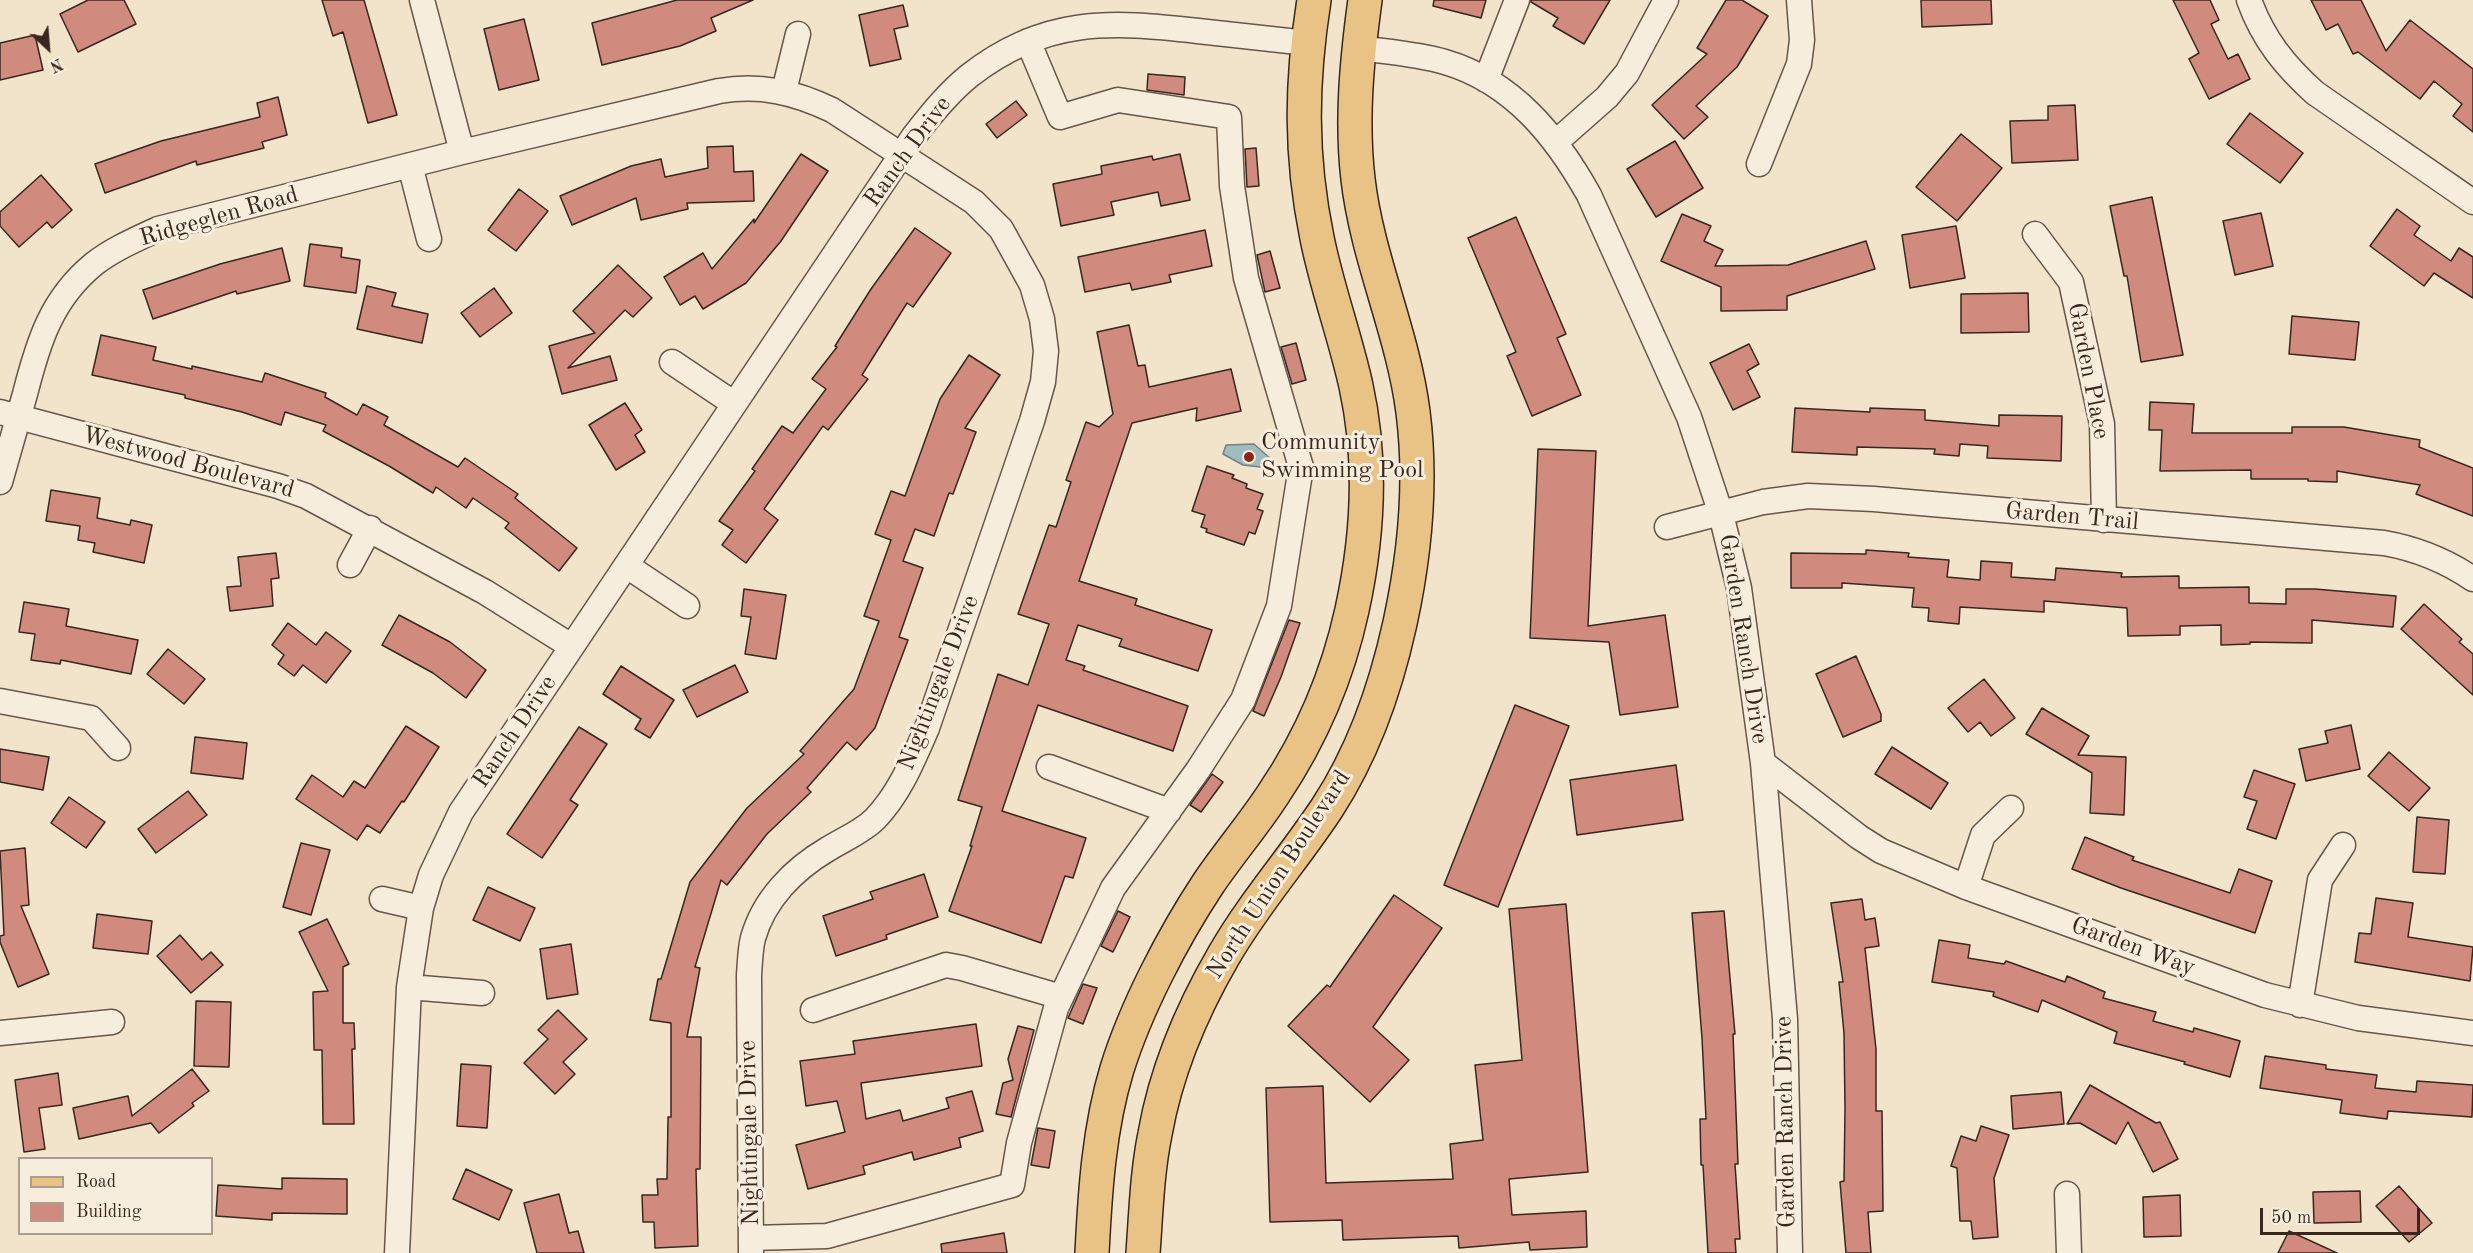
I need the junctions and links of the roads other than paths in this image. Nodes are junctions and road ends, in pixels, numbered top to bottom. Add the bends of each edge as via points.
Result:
1 (422, 0) edge
2 (1314, 0) edge
3 (1365, 0) edge
4 (1516, 0) edge
5 (1666, 0) edge
6 (1799, 0) edge
7 (2249, 0) edge
8 (798, 34) dead end
9 (1028, 41) junction
10 (1307, 43) junction
11 (1359, 48) junction
12 (1486, 80) junction
13 (784, 91) junction
14 (1556, 142) junction
15 (462, 152) junction
16 (901, 155) junction
17 (1759, 164) dead end
18 (410, 165) junction
19 (2473, 202) edge
20 (2035, 234) dead end
21 (429, 240) dead end
22 (672, 362) dead end
23 (733, 403) junction
24 (9, 414) edge
25 (0, 482) edge
26 (1721, 514) junction
27 (2104, 520) junction
28 (1667, 527) dead end
29 (370, 528) junction
30 (350, 565) dead end
31 (627, 566) junction
32 (2473, 579) edge
33 (687, 606) dead end
34 (572, 646) junction
35 (0, 701) edge
36 (118, 748) dead end
37 (1763, 763) junction
38 (1049, 767) dead end
39 (2011, 808) dead end
40 (1169, 811) junction
41 (2343, 845) dead end
42 (1966, 887) junction
43 (382, 899) dead end
44 (421, 908) junction
45 (409, 987) junction
46 (482, 993) dead end
47 (1061, 997) junction
48 (2300, 1005) junction
49 (813, 1010) dead end
50 (112, 1022) dead end
51 (0, 1033) edge
52 (2473, 1033) edge
53 (2067, 1194) dead end
54 (751, 1245) edge
55 (397, 1253) edge
56 (1092, 1253) edge
57 (1143, 1253) edge
58 (1790, 1253) edge
59 (2069, 1253) edge

1 - 15 street
2 - 10 main road, North Union Boulevard
3 - 11 main road, North Union Boulevard
4 - 12 street
5 - 14 street via 1627,73 1607,97
6 - 17 street via 1799,64
7 - 19 street via 2256,22 2273,51 2315,93
8 - 13 street
9 - 10 street, Ranch Drive via 1052,32 1105,24 1140,24
9 - 16 street, Ranch Drive via 968,76 937,106
9 - 40 street via 1060,117 1118,100 1229,117 1232,186 1246,278 1301,467 1278,606 1243,700
10 - 56 main road, North Union Boulevard via 1303,133 1308,188 1317,241 1357,389 1364,438 1362,558 1351,614 1330,685 1302,746 1275,793 1207,885 1171,946 1135,1020 1117,1070 1104,1128
11 - 12 street, Garden Ranch Drive via 1447,63
11 - 57 main road, North Union Boulevard via 1354,114 1358,178 1365,222 1413,411 1417,510 1410,574 1384,687 1355,754 1329,805 1224,955 1180,1045 1155,1132
12 - 14 street, Garden Ranch Drive via 1531,112
13 - 15 street, Ridgeglen Road via 719,91
13 - 16 street, Ridgeglen Road via 832,110
14 - 26 street, Garden Ranch Drive via 1589,195 1689,417
15 - 18 street, Ridgeglen Road
16 - 23 street, Ranch Drive
16 - 54 street, Nightingale Drive via 974,202 1007,237 1032,285 1042,319 1046,351 1043,382 943,682 911,765 892,798 873,820 784,882 764,910 753,938 748,975
18 - 21 street
18 - 24 street, Ridgeglen Road via 158,229 126,244 94,264 48,320
20 - 27 street, Garden Place via 2071,282 2102,424
22 - 23 street
23 - 31 street, Ranch Drive
24 - 25 street, Ridgeglen Road
24 - 29 street, Westwood Boulevard via 278,486
26 - 27 street, Garden Trail via 1763,502 1808,496
26 - 28 street, Garden Trail
26 - 37 street, Garden Ranch Drive via 1739,588
27 - 32 street, Garden Trail via 2384,543 2431,555
29 - 30 street
29 - 34 street, Westwood Boulevard
31 - 33 street
31 - 34 street, Ranch Drive
34 - 44 street, Ranch Drive via 461,812 431,875
35 - 36 street via 91,718
37 - 42 street, Garden Way via 1881,851
37 - 58 street, Garden Ranch Drive via 1785,1019
38 - 40 street
39 - 42 street via 1983,835
40 - 47 street via 1113,888
41 - 48 street via 2320,880
42 - 48 street, Garden Way
43 - 44 street
44 - 45 street, Ranch Drive
45 - 46 street
45 - 55 street, Ranch Drive
47 - 49 street via 946,966
47 - 54 street via 1019,1143 1012,1185 827,1236
48 - 52 street, Garden Way via 2358,1018
50 - 51 street
53 - 59 street

